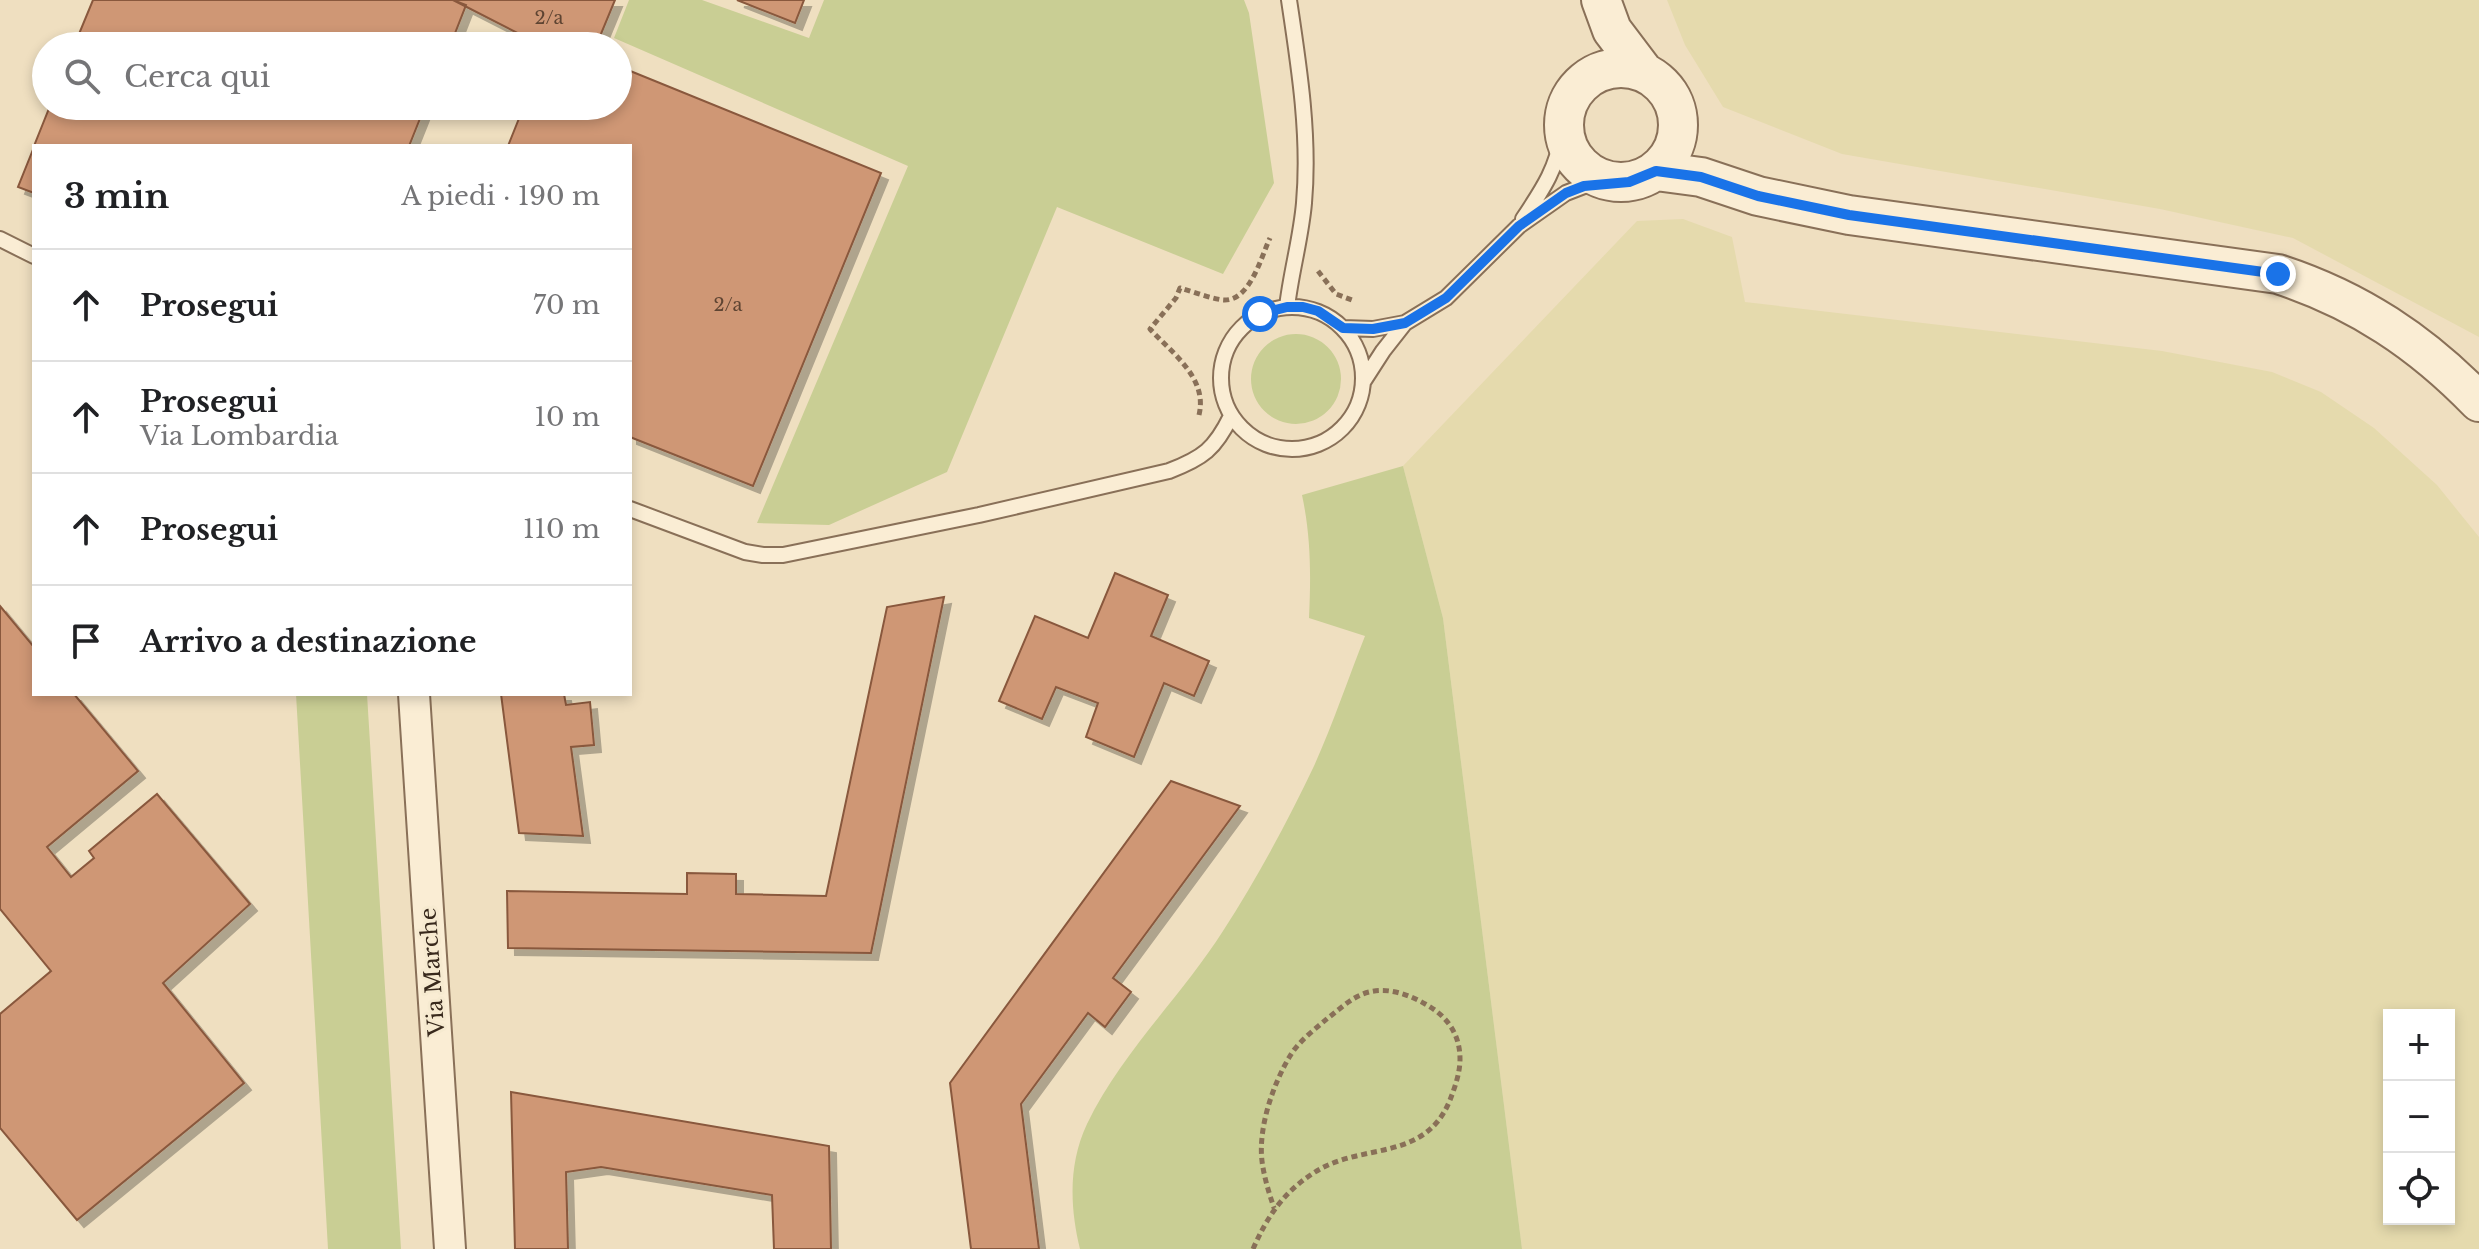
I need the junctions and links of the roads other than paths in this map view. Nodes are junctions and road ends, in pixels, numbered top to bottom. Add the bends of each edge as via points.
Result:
1 (1289, 0) edge
2 (1591, 0) edge
3 (1601, 0) edge
4 (1643, 71) junction
5 (1585, 80) junction
6 (1564, 130) junction
7 (1678, 137) junction
8 (1656, 171) junction
9 (1614, 182) junction
10 (1726, 185) junction
11 (1519, 226) junction
12 (0, 239) edge
13 (32, 255) edge
14 (1287, 307) junction
15 (1405, 323) junction
16 (1343, 328) junction
17 (1363, 383) junction
18 (2479, 402) edge
19 (1231, 416) junction
20 (632, 510) edge
21 (414, 696) edge
22 (450, 1249) edge

1 - 14 lane via 1305,166
2 - 5 street
3 - 4 street via 1612,30
4 - 5 street via 1607,69
4 - 7 street via 1672,98
5 - 6 street via 1568,102
6 - 9 street via 1580,165
6 - 11 lane via 1552,175
7 - 8 street
7 - 10 street via 1690,158
8 - 9 street
8 - 10 street
9 - 11 lane via 1566,193
10 - 18 street via 1849,215 2278,274 2322,288 2407,337
11 - 15 lane via 1446,298
12 - 13 lane
14 - 16 lane via 1318,311
14 - 19 lane via 1248,321 1226,351 1221,388
15 - 16 lane
15 - 17 lane
16 - 17 lane via 1362,363
17 - 19 lane via 1349,421 1329,439 1304,448 1263,444
19 - 20 lane via 1210,450 1169,471 783,555 745,552
21 - 22 street, Via Marche

